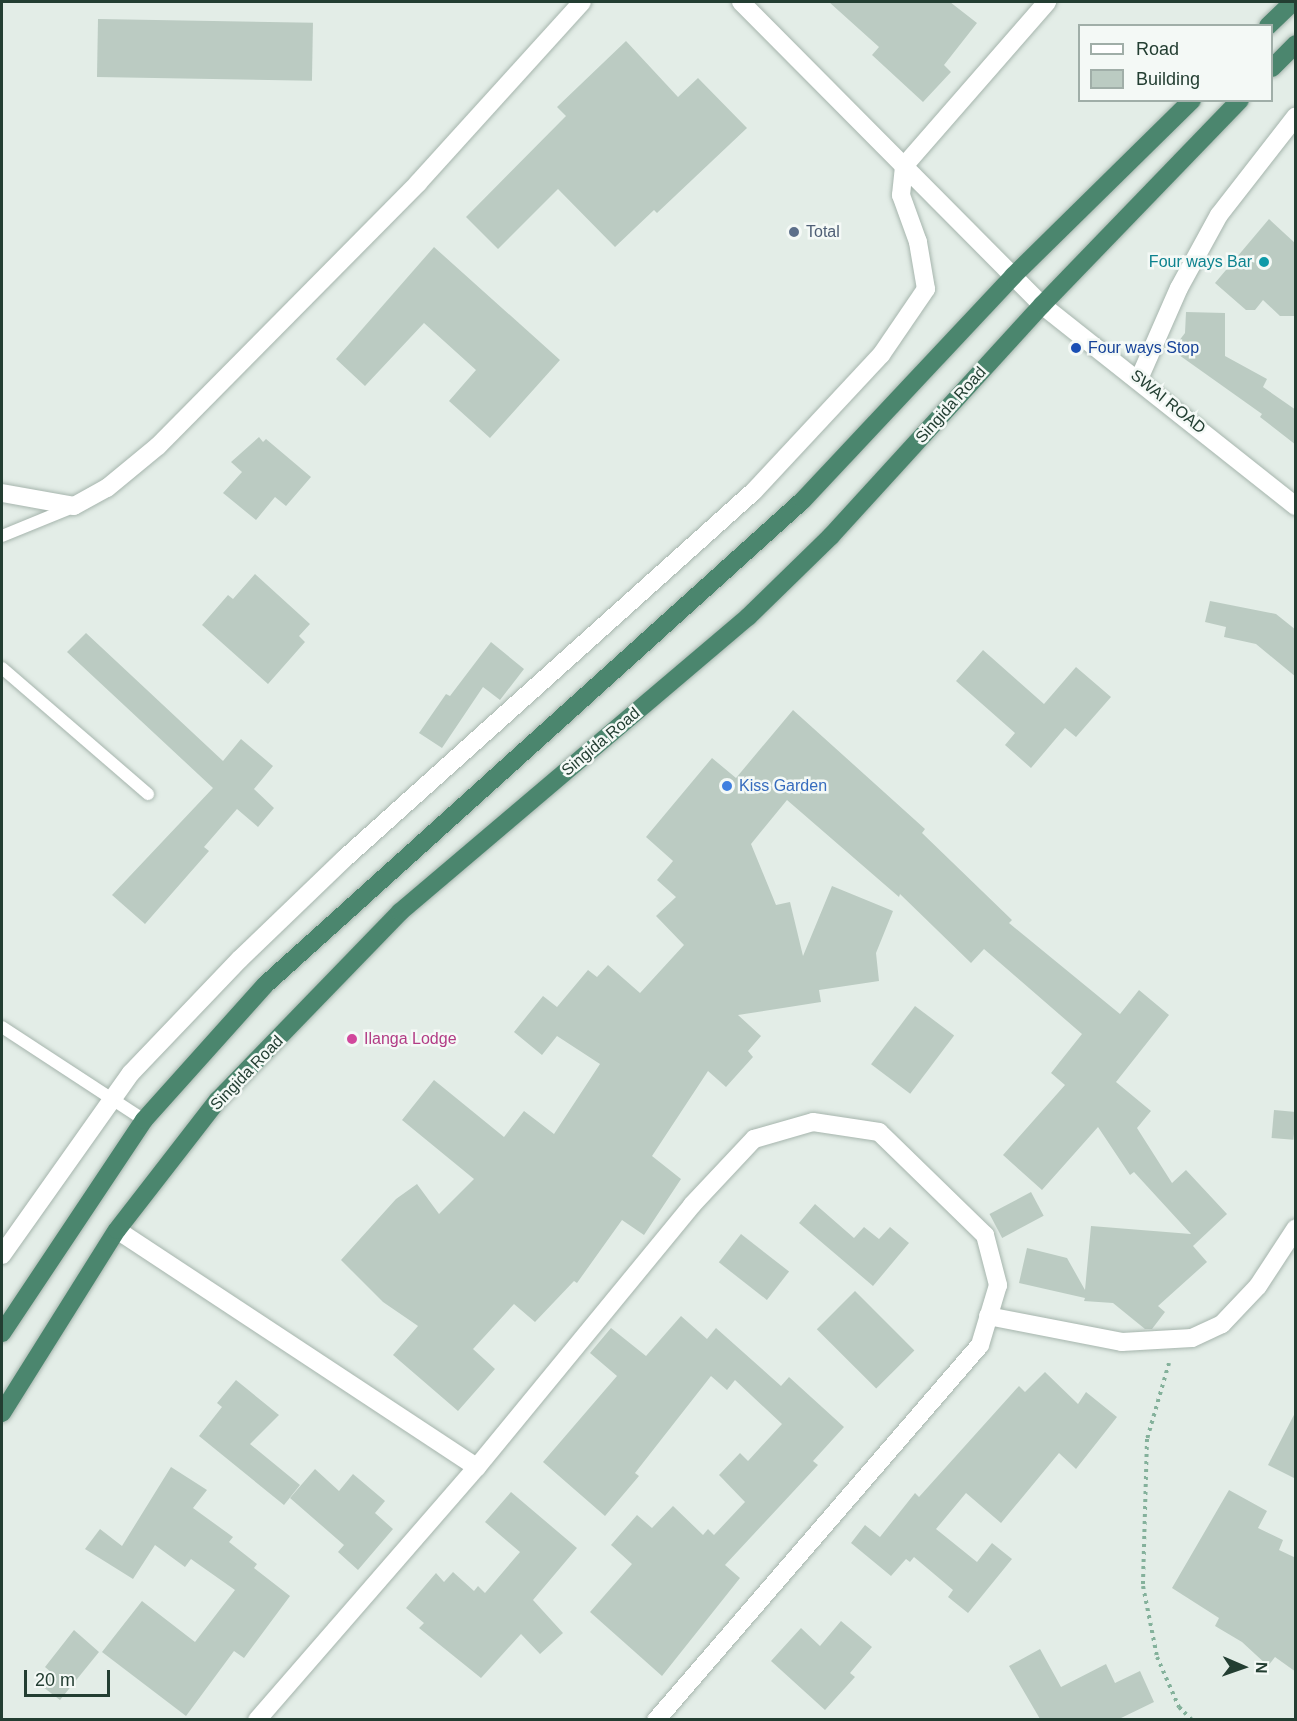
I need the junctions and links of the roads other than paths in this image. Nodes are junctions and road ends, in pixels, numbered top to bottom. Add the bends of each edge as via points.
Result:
1 (582, 2) edge
2 (741, 2) edge
3 (1047, 2) edge
4 (1293, 2) edge
5 (1270, 24) edge
6 (1296, 44) edge
7 (1273, 67) edge
8 (1190, 102) edge
9 (1238, 102) edge
10 (1296, 116) edge
11 (904, 166) junction
12 (1013, 276) junction
13 (1042, 305) junction
14 (1139, 379) junction
15 (2, 493) edge
16 (74, 506) junction
17 (1296, 506) edge
18 (2, 536) edge
19 (2, 668) edge
20 (148, 794) dead end
21 (2, 1027) edge
22 (112, 1099) junction
23 (144, 1120) junction
24 (1296, 1228) edge
25 (117, 1230) junction
26 (2, 1255) edge
27 (988, 1316) junction
28 (2, 1333) edge
29 (2, 1413) edge
30 (477, 1467) junction
31 (257, 1719) edge
32 (656, 1719) edge

1 - 16 street via 418,183 158,446 107,488
2 - 11 street, SWAI ROAD
3 - 11 street
4 - 5 highway
6 - 7 highway
8 - 12 highway
9 - 13 highway, Singida Road
10 - 14 street via 1219,215 1179,288
11 - 12 street, SWAI ROAD
11 - 22 street via 901,195 918,242 926,289 880,355 754,491 344,859 248,951 131,1073
12 - 13 street, SWAI ROAD
12 - 23 highway via 803,500 265,985
13 - 14 street, SWAI ROAD
13 - 25 highway, Singida Road via 831,536 748,617 400,912 218,1100
14 - 17 street, SWAI ROAD
15 - 16 street
16 - 18 lane
19 - 20 lane
21 - 22 lane
22 - 23 lane
22 - 26 street
23 - 28 highway
24 - 27 street via 1258,1286 1222,1324 1192,1338 1122,1342
25 - 29 highway, Singida Road
25 - 30 street
27 - 30 street via 998,1285 985,1235 879,1132 813,1122 754,1139 692,1205
27 - 32 street via 980,1345
30 - 31 street

